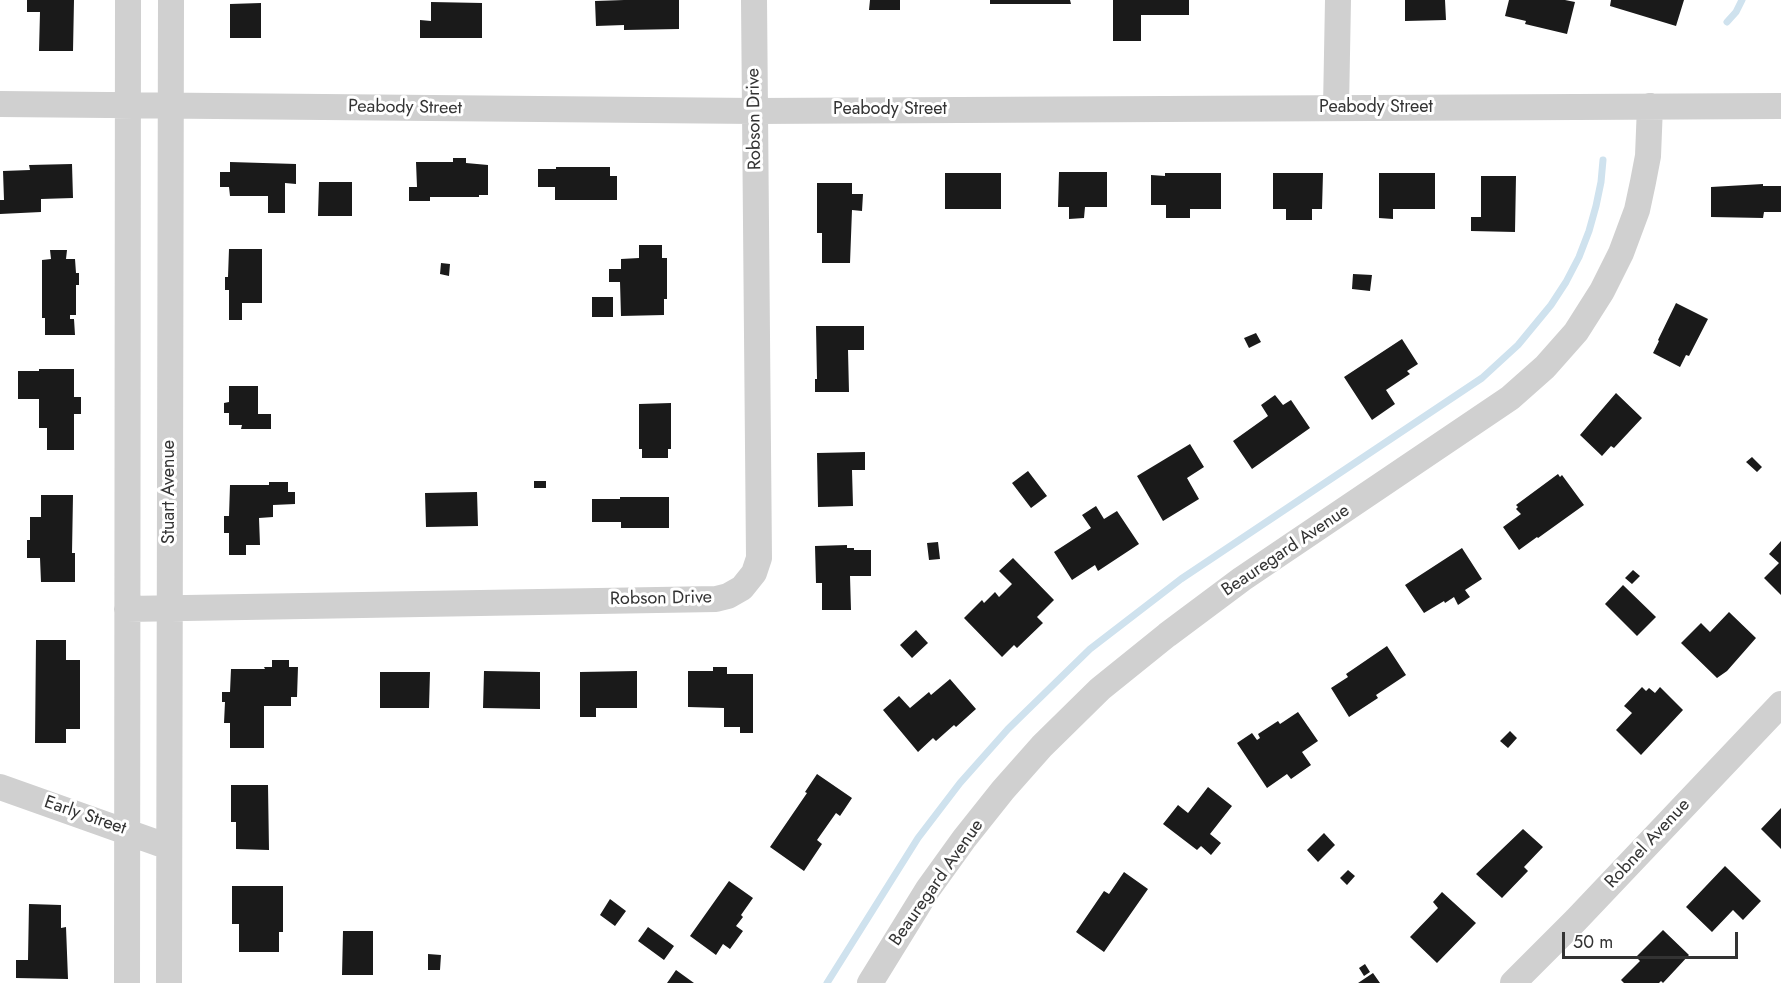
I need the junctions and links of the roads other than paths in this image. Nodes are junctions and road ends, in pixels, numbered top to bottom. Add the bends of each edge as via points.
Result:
1 (128, 0) edge
2 (171, 0) edge
3 (754, 0) edge
4 (1338, 0) edge
5 (0, 104) edge
6 (128, 105) junction
7 (171, 106) junction
8 (1650, 106) junction
9 (1781, 106) edge
10 (1336, 108) junction
11 (755, 111) junction
12 (128, 609) junction
13 (170, 609) junction
14 (1781, 704) edge
15 (0, 787) edge
16 (128, 831) junction
17 (169, 847) junction
18 (127, 983) edge
19 (168, 983) edge
20 (870, 983) edge
21 (1513, 983) edge

1 - 6 street
2 - 7 street, Stuart Avenue
3 - 11 street, Robson Drive
4 - 10 street
5 - 6 street, Peabody Street
6 - 7 street, Peabody Street
6 - 12 street
7 - 11 street, Peabody Street
7 - 13 street, Stuart Avenue
8 - 9 street, Peabody Street
8 - 10 street, Peabody Street
8 - 20 street, Beauregard Avenue via 1643,182 1621,253 1576,332 1545,368 1510,398 1242,579 1100,689 1042,746 964,839
10 - 11 street, Peabody Street
11 - 13 street, Robson Drive via 759,558 754,573 742,588 716,599
12 - 13 street, Robson Drive
12 - 16 street
13 - 17 street, Stuart Avenue
14 - 21 street, Robnel Avenue
15 - 16 street, Early Street
16 - 17 street, Early Street
16 - 18 street
17 - 19 street, Stuart Avenue

